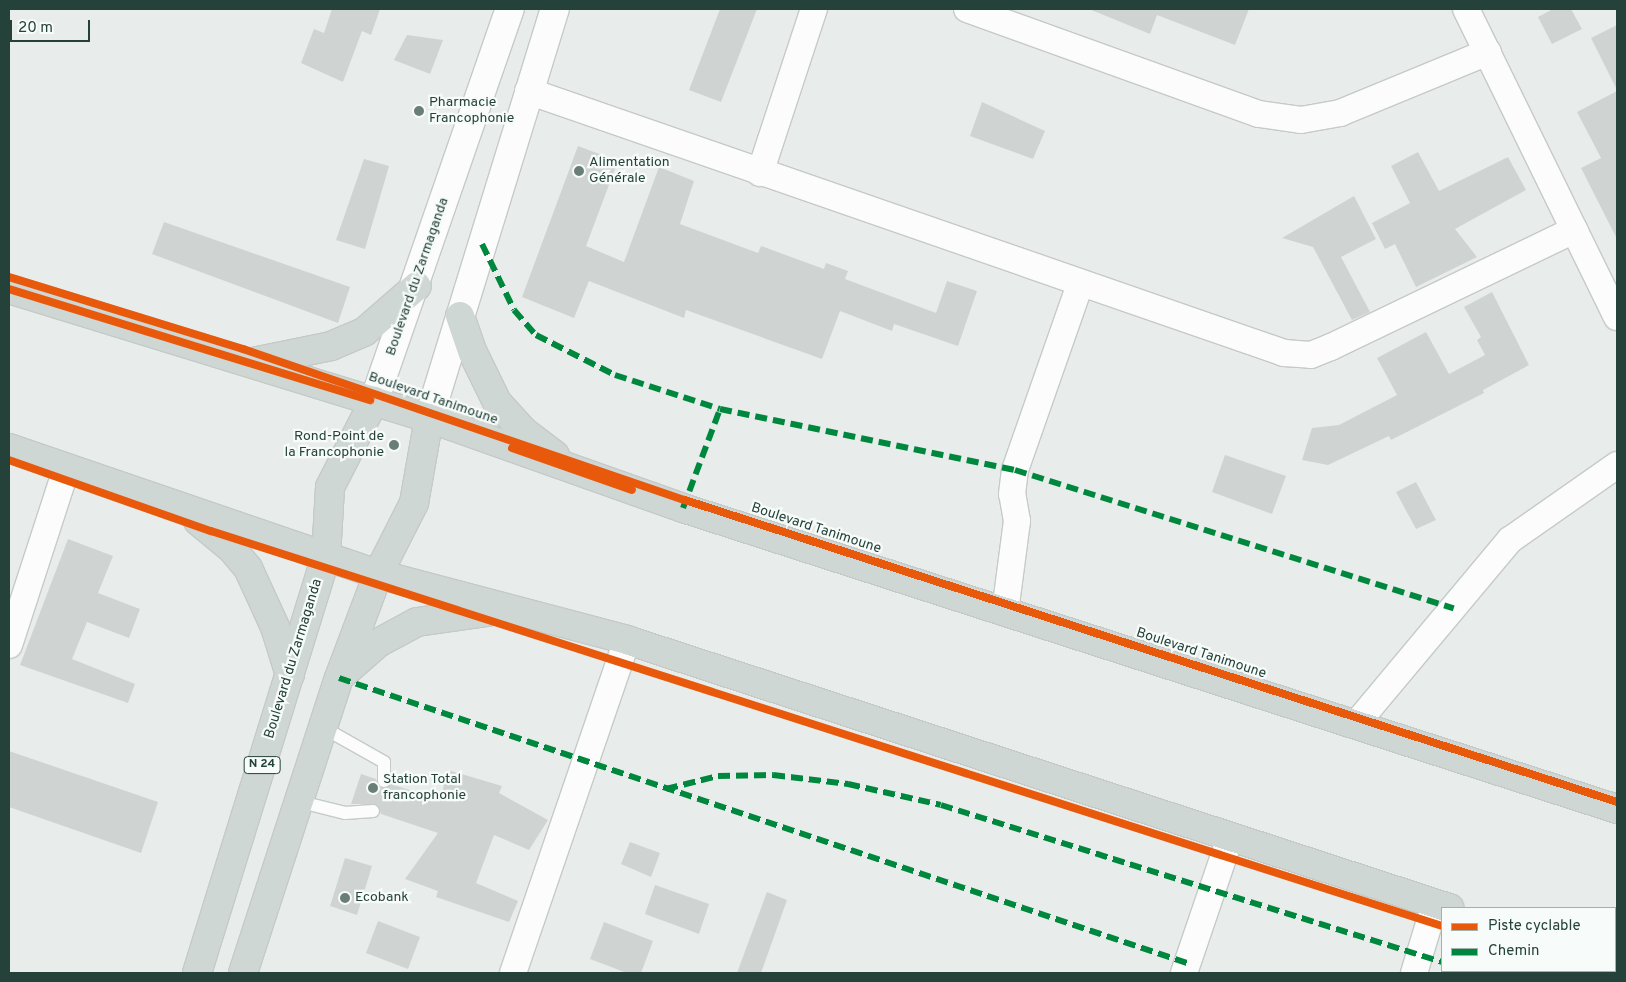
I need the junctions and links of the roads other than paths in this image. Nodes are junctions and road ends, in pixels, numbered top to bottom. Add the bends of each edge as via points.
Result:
1 (510, 9) edge
2 (554, 9) edge
3 (814, 9) edge
4 (968, 9) edge
5 (1466, 9) edge
6 (1488, 52) junction
7 (528, 91) junction
8 (760, 174) junction
9 (1574, 230) junction
10 (1080, 284) junction
11 (417, 286) junction
12 (9, 288) edge
13 (460, 316) junction
14 (1617, 317) edge
15 (250, 362) junction
16 (374, 401) junction
17 (429, 418) junction
18 (9, 448) edge
19 (1617, 465) edge
20 (67, 467) junction
21 (577, 471) junction
22 (185, 510) junction
23 (326, 557) junction
24 (378, 574) junction
25 (510, 611) junction
26 (1005, 612) junction
27 (627, 640) junction
28 (9, 645) edge
29 (290, 675) junction
30 (339, 678) junction
31 (1356, 724) junction
32 (322, 727) junction
33 (384, 781) dead end
34 (301, 802) junction
35 (1617, 809) edge
36 (373, 812) dead end
37 (1230, 838) junction
38 (1442, 906) edge
39 (1441, 908) edge
40 (197, 973) edge
41 (243, 973) edge
42 (513, 973) edge
43 (1184, 973) edge
44 (1414, 973) edge

1 - 11 main road, Boulevard du Zarmaganda / N 24
2 - 7 main road
3 - 8 street
4 - 6 street via 1259,114 1301,120 1340,113
5 - 6 street
6 - 9 street
7 - 8 street
7 - 13 main road
8 - 10 street
9 - 10 street via 1311,355 1284,353
9 - 14 street
10 - 26 street via 1015,470 1012,494 1016,530
11 - 15 main road via 364,332 332,346
11 - 16 main road, Boulevard du Zarmaganda / N 24
12 - 15 main road, Boulevard Tanimoune
13 - 17 main road
13 - 21 main road via 472,352 497,402 523,431
15 - 16 main road, Boulevard Tanimoune
16 - 17 main road, Boulevard Tanimoune
16 - 23 main road, Boulevard du Zarmaganda / N 24 via 330,487
17 - 21 main road, Boulevard Tanimoune
17 - 24 main road via 414,503
18 - 20 main road
19 - 31 street via 1510,540
20 - 22 main road
20 - 28 street
21 - 26 main road, Boulevard Tanimoune
22 - 23 main road
22 - 29 main road via 232,549 248,568 275,627
23 - 24 main road
23 - 29 main road, Boulevard du Zarmaganda / N 24
24 - 25 main road
24 - 30 main road
25 - 27 main road
25 - 30 main road via 465,612 417,622 378,643
26 - 31 main road, Boulevard Tanimoune
27 - 37 main road
27 - 42 street
29 - 40 main road, Boulevard du Zarmaganda / N 24
30 - 32 main road
31 - 35 main road, Boulevard Tanimoune
32 - 33 lane via 384,762
32 - 34 main road
34 - 36 lane via 345,813
34 - 41 main road
37 - 38 main road
37 - 43 street
39 - 44 street

